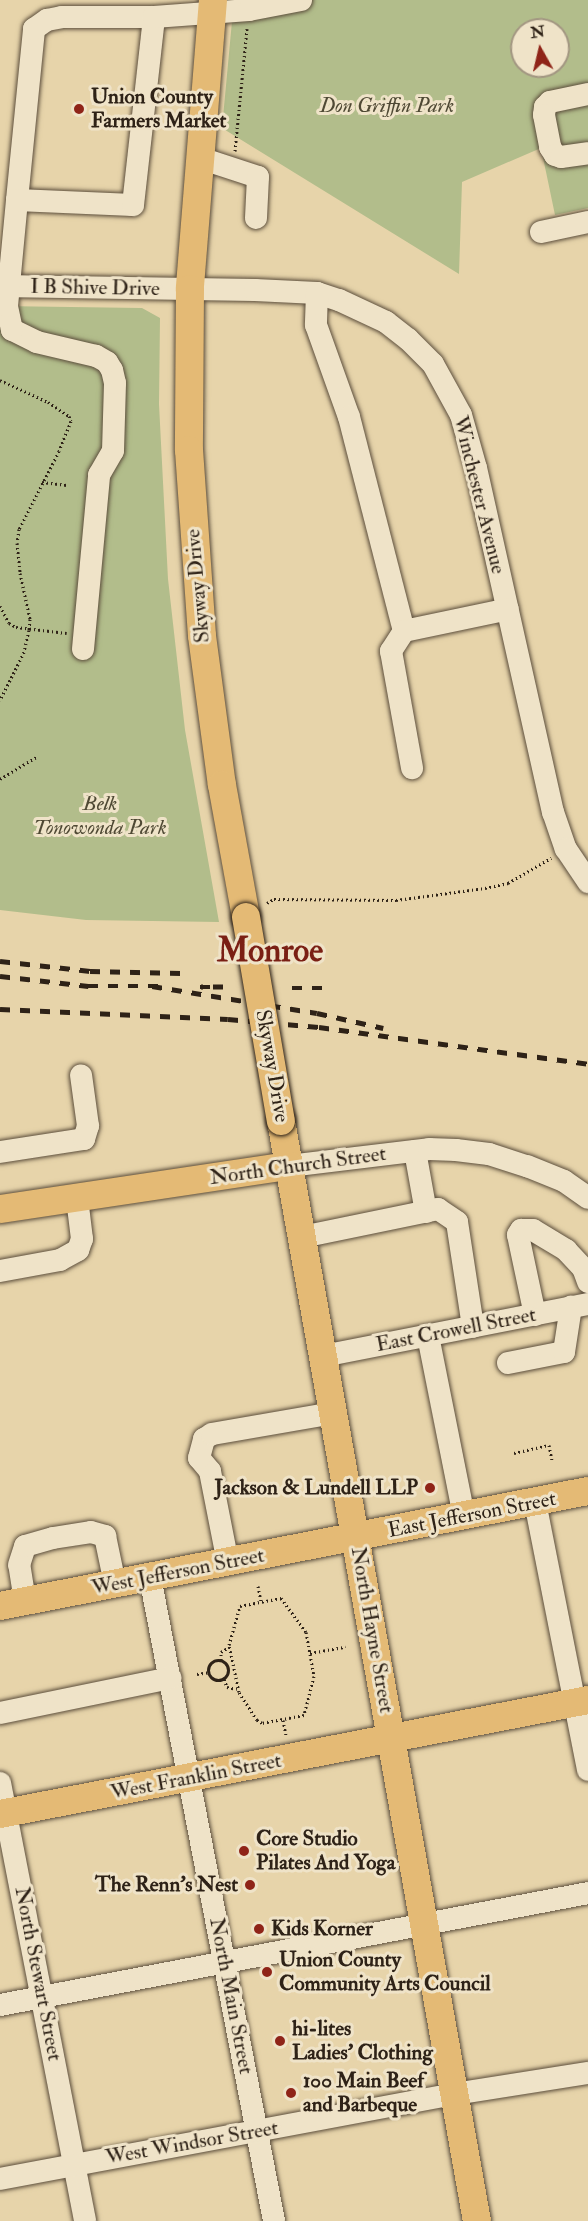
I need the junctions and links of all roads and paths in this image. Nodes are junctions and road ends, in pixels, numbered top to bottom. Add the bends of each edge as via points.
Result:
1 (301, 0) edge
2 (212, 7) edge
3 (249, 10) junction
4 (154, 17) junction
5 (588, 94) edge
6 (588, 153) edge
7 (200, 158) junction
8 (234, 167) junction
9 (17, 200) junction
10 (256, 218) dead end
11 (588, 222) edge
12 (541, 232) dead end
13 (4, 286) edge
14 (190, 289) junction
15 (317, 293) junction
16 (0, 380) edge
17 (42, 482) junction
18 (67, 485) dead end
19 (0, 606) edge
20 (508, 609) junction
21 (29, 630) junction
22 (404, 631) junction
23 (55, 632) dead end
24 (83, 649) dead end
25 (0, 700) edge
26 (38, 756) dead end
27 (412, 768) dead end
28 (0, 779) edge
29 (556, 855) dead end
30 (588, 882) edge
31 (255, 914) junction
32 (81, 1075) dead end
33 (415, 1151) junction
34 (0, 1152) edge
35 (289, 1166) junction
36 (77, 1198) junction
37 (588, 1198) edge
38 (0, 1209) edge
39 (426, 1212) junction
40 (302, 1237) junction
41 (0, 1270) edge
42 (588, 1282) edge
43 (579, 1305) edge
44 (535, 1315) junction
45 (473, 1327) junction
46 (429, 1336) junction
47 (323, 1356) junction
48 (508, 1363) dead end
49 (333, 1413) junction
50 (514, 1453) dead end
51 (552, 1460) dead end
52 (588, 1491) edge
53 (535, 1502) junction
54 (464, 1516) junction
55 (356, 1538) junction
56 (228, 1563) junction
57 (150, 1577) junction
58 (115, 1584) junction
59 (258, 1586) dead end
60 (261, 1601) junction
61 (12, 1604) edge
62 (230, 1647) junction
63 (345, 1647) dead end
64 (310, 1653) junction
65 (221, 1660) junction
66 (234, 1668) junction
67 (227, 1669) junction
68 (210, 1672) junction
69 (197, 1674) dead end
70 (170, 1678) junction
71 (224, 1679) junction
72 (238, 1689) junction
73 (581, 1702) edge
74 (0, 1713) edge
75 (283, 1719) junction
76 (286, 1736) dead end
77 (391, 1739) junction
78 (588, 1770) edge
79 (189, 1778) junction
80 (0, 1783) edge
81 (3, 1814) edge
82 (588, 1893) edge
83 (424, 1923) junction
84 (224, 1962) junction
85 (42, 1997) junction
86 (0, 2005) edge
87 (588, 2073) edge
88 (455, 2094) junction
89 (256, 2131) junction
90 (75, 2165) junction
91 (0, 2179) edge
92 (85, 2221) edge
93 (273, 2221) edge
94 (477, 2221) edge

1 - 3 street
2 - 3 street
2 - 4 street
2 - 7 main road, Skyway Drive
3 - 8 path
4 - 9 street via 62,17 47,20 34,29
4 - 9 street via 133,205
5 - 6 street via 550,102 544,115 555,155
7 - 8 street
7 - 14 main road, Skyway Drive
8 - 10 street via 258,177
9 - 13 street
11 - 12 street
13 - 14 street, I B Shive Drive
13 - 24 street via 12,330 37,342 96,356 112,370 116,404 113,452 99,475
14 - 15 street, Winchester Avenue
14 - 31 main road, Skyway Drive via 189,450 202,636 222,785
15 - 20 street, Winchester Avenue via 386,322 433,364 461,415
15 - 22 street via 316,325 349,417
16 - 17 path via 69,416 70,427
17 - 18 path
17 - 21 path via 22,521 17,543
19 - 21 path via 9,623
20 - 22 street
20 - 30 street, Winchester Avenue via 553,812 566,849
21 - 23 path
21 - 25 path via 24,652
22 - 27 street via 391,651
26 - 28 path
29 - 31 path via 508,883 485,888 396,900 274,899
31 - 35 main road, Skyway Drive, bridge
32 - 34 street via 88,1126 84,1139
33 - 35 street, North Church Street
33 - 37 street, North Church Street via 489,1154 564,1181
33 - 39 street
35 - 36 main road, North Church Street
35 - 40 main road, North Hayne Street
36 - 38 main road, North Church Street
36 - 41 street via 81,1239 78,1250 60,1260
39 - 40 street
39 - 45 street via 438,1209 457,1222
40 - 47 main road, North Hayne Street
42 - 44 street via 583,1268 566,1251 533,1230 521,1230 518,1234
43 - 44 street, East Crowell Street
43 - 48 street via 564,1352
44 - 45 street, East Crowell Street
45 - 46 street, East Crowell Street
46 - 47 street, East Crowell Street
46 - 54 street
47 - 49 main road, North Hayne Street
49 - 55 main road, North Hayne Street
49 - 56 street via 212,1434 204,1439 199,1458 210,1471
50 - 51 path via 549,1445
52 - 53 main road, East Jefferson Street
53 - 54 main road, East Jefferson Street
53 - 73 street
54 - 55 main road, East Jefferson Street
55 - 56 main road, West Jefferson Street
55 - 77 main road, North Hayne Street
56 - 57 main road, West Jefferson Street
57 - 58 main road, West Jefferson Street
57 - 70 street, North Main Street
58 - 61 main road, West Jefferson Street
58 - 61 street via 105,1536 91,1532 53,1538 25,1546
59 - 60 path
60 - 62 path via 238,1608
60 - 64 path via 283,1599 306,1632
62 - 65 path via 221,1652
62 - 66 path
63 - 64 path
64 - 75 path via 314,1676 306,1713
65 - 67 path via 226,1662
65 - 68 path via 210,1663
66 - 67 path
66 - 72 path
67 - 71 path
68 - 69 path
68 - 71 path via 213,1681
70 - 74 street
70 - 79 street, North Main Street
71 - 72 path via 227,1687
72 - 75 path via 259,1723
73 - 77 main road, West Franklin Street
73 - 78 street
75 - 76 path
77 - 79 main road, West Franklin Street
77 - 83 main road, North Hayne Street
79 - 81 main road, West Franklin Street
79 - 84 street, North Main Street
80 - 81 street, North Stewart Street
81 - 85 street, North Stewart Street
82 - 83 street
83 - 84 street
83 - 88 main road, North Hayne Street
84 - 85 street
84 - 89 street, North Main Street
85 - 86 street
85 - 90 street, North Stewart Street
87 - 88 street, West Windsor Street
88 - 89 street, West Windsor Street
88 - 94 main road, North Hayne Street
89 - 90 street, West Windsor Street
89 - 93 street, North Main Street
90 - 91 street, West Windsor Street
90 - 92 street, North Stewart Street

